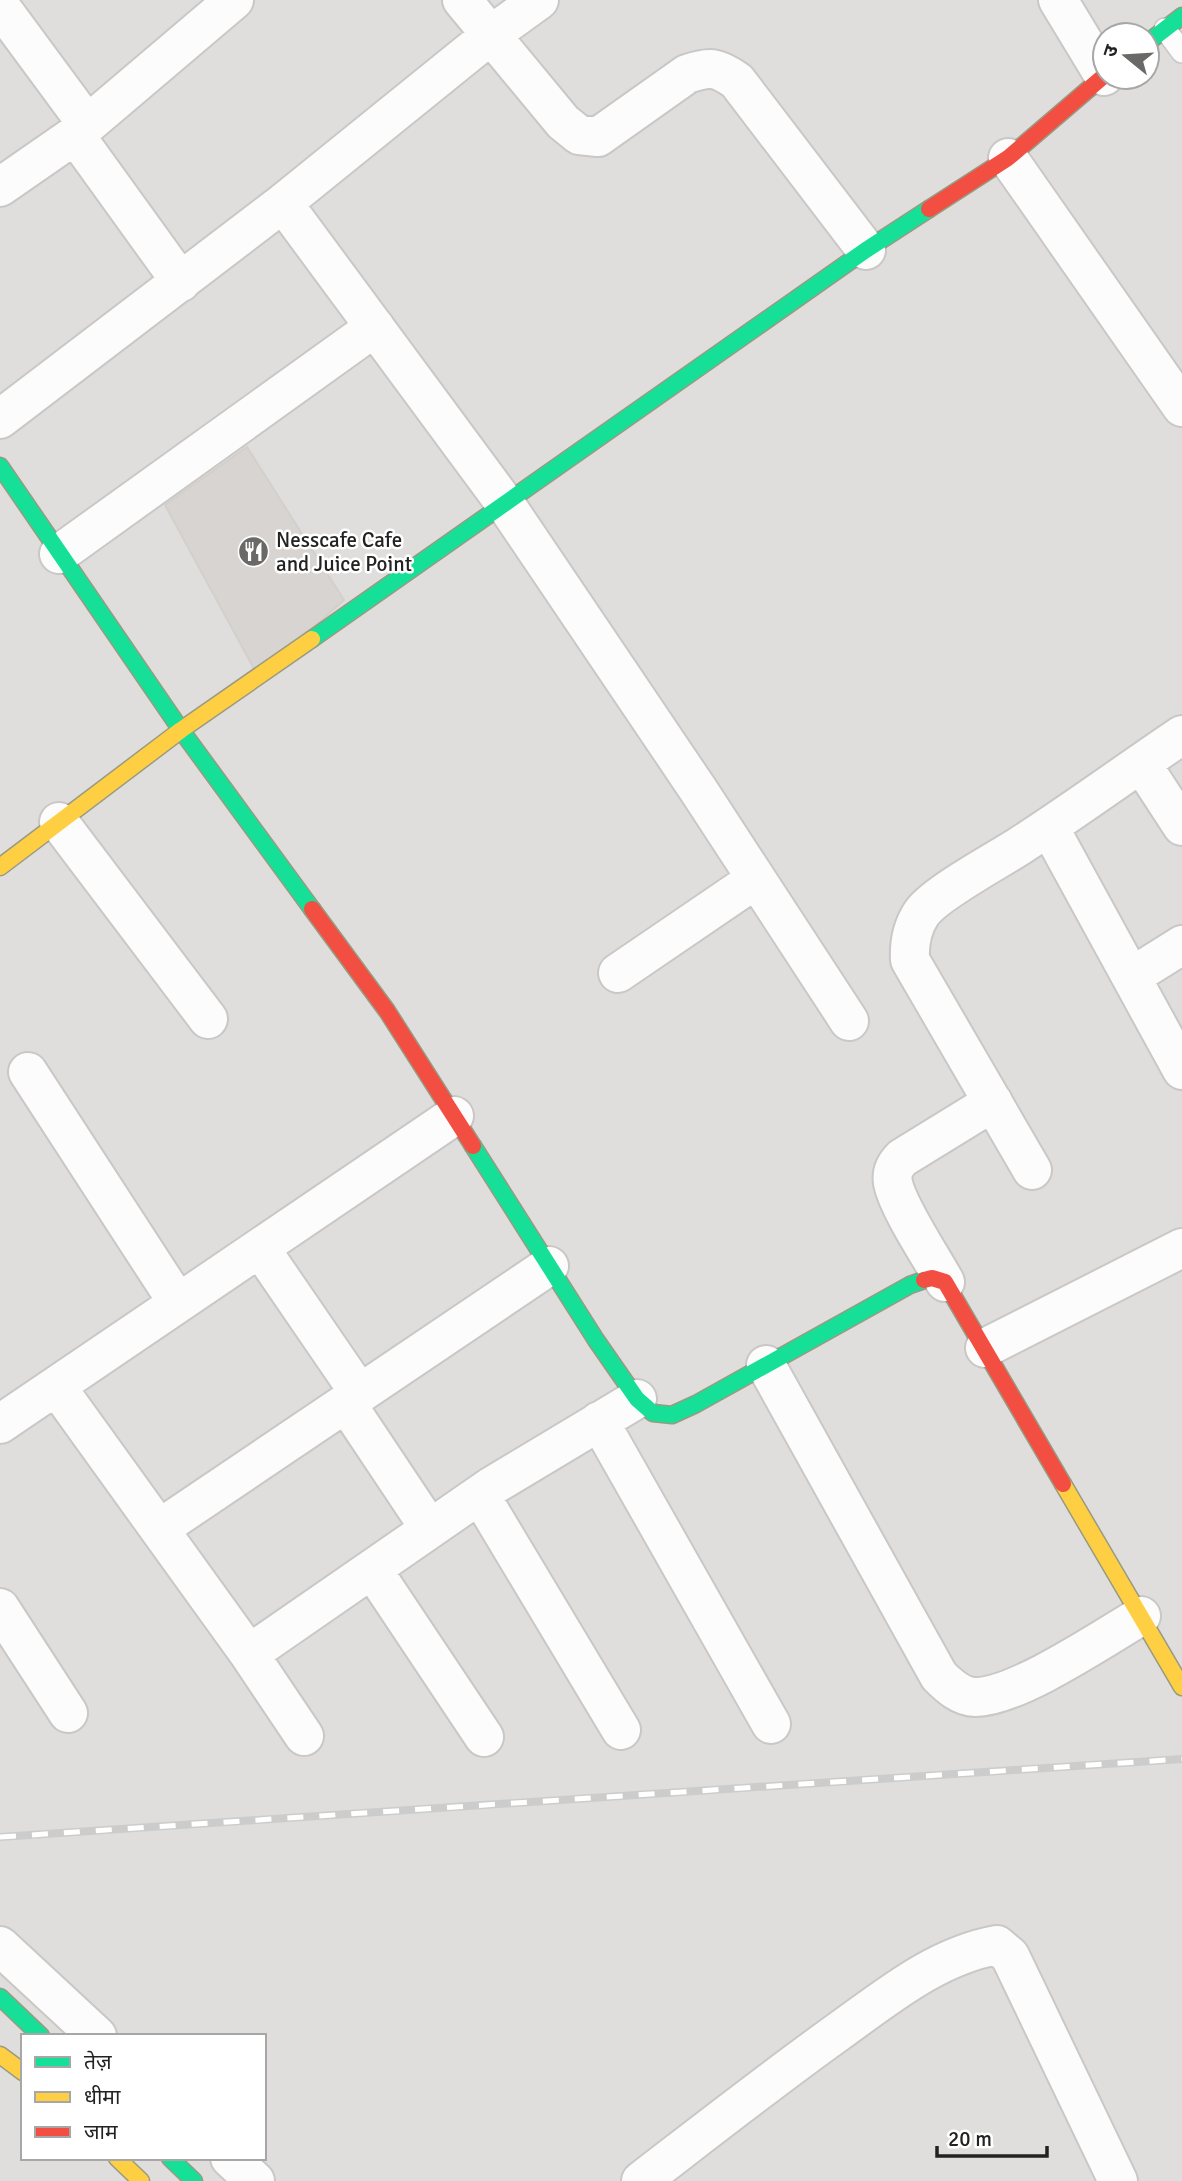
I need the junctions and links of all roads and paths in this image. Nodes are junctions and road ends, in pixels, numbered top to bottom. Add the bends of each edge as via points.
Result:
1 (234, 0) edge
2 (462, 0) edge
3 (540, 0) edge
4 (1058, 0) edge
5 (1173, 23) edge
6 (6, 25) edge
7 (492, 34) junction
8 (1182, 52) edge
9 (1091, 54) edge
10 (1091, 86) edge
11 (81, 130) junction
12 (1008, 159) junction
13 (0, 187) edge
14 (283, 202) junction
15 (866, 250) junction
16 (181, 282) junction
17 (375, 327) junction
18 (1182, 407) edge
19 (0, 419) edge
20 (0, 466) edge
21 (506, 505) junction
22 (60, 554) junction
23 (181, 730) junction
24 (1182, 735) edge
25 (1141, 763) junction
26 (59, 822) junction
27 (1182, 826) edge
28 (1049, 827) junction
29 (0, 867) edge
30 (756, 879) junction
31 (1182, 945) edge
32 (618, 973) dead end
33 (1131, 977) junction
34 (208, 1019) dead end
35 (849, 1021) dead end
36 (1182, 1070) edge
37 (28, 1072) dead end
38 (993, 1101) junction
39 (454, 1116) junction
40 (1032, 1170) dead end
41 (260, 1248) junction
42 (1182, 1248) edge
43 (549, 1266) junction
44 (945, 1282) junction
45 (178, 1303) junction
46 (985, 1348) junction
47 (766, 1365) junction
48 (56, 1386) junction
49 (353, 1398) junction
50 (636, 1399) junction
51 (599, 1421) junction
52 (0, 1424) edge
53 (480, 1495) junction
54 (430, 1529) junction
55 (159, 1530) junction
56 (372, 1569) junction
57 (0, 1608) edge
58 (1141, 1616) junction
59 (249, 1654) junction
60 (1182, 1686) edge
61 (68, 1713) dead end
62 (771, 1724) dead end
63 (621, 1730) dead end
64 (304, 1736) dead end
65 (484, 1737) dead end
66 (0, 1946) edge
67 (0, 1997) edge
68 (39, 2034) edge
69 (95, 2034) edge
70 (0, 2054) edge
71 (21, 2070) edge
72 (119, 2160) edge
73 (172, 2160) edge
74 (232, 2160) edge
75 (141, 2181) edge
76 (194, 2181) edge
77 (255, 2181) edge
78 (641, 2181) edge
79 (1118, 2181) edge

1 - 11 street
2 - 7 street
3 - 7 street
4 - 9 street
5 - 8 lane
6 - 11 street
7 - 14 street
7 - 15 street via 563,122 579,135 598,137 687,74 720,69 737,81
10 - 12 street
11 - 13 street
11 - 16 street
12 - 15 street
12 - 18 street
14 - 16 street
14 - 17 street
15 - 21 street
16 - 19 street
17 - 21 street
17 - 22 street
20 - 22 street
21 - 23 street
21 - 30 street
22 - 23 street
23 - 26 street
23 - 39 street via 387,1011
24 - 25 street
25 - 27 street
25 - 28 street
26 - 29 street
26 - 34 street
28 - 33 street
28 - 38 street via 922,911 909,943 910,960
30 - 32 street
30 - 35 street
31 - 33 street
33 - 36 street
37 - 45 street
38 - 40 street
38 - 44 street via 894,1167 899,1199
39 - 41 street
39 - 43 street
41 - 45 street
41 - 49 street
42 - 46 street
43 - 49 street
43 - 50 street
44 - 46 street
44 - 47 street via 932,1278 910,1285
45 - 48 street
46 - 58 street
47 - 50 street via 672,1415 653,1413
47 - 58 street via 939,1676 952,1689 973,1698 998,1695
48 - 52 street
48 - 55 street
49 - 54 street
49 - 55 street
50 - 51 street
51 - 53 street
51 - 62 street
53 - 54 street
53 - 63 street
54 - 56 street
55 - 59 street
56 - 59 street
56 - 65 street
57 - 61 street
58 - 60 street
59 - 64 street
66 - 69 street
67 - 68 street
70 - 71 street
72 - 75 street
73 - 76 street
74 - 77 street
78 - 79 street via 902,1986 948,1959 997,1945 1010,1956

